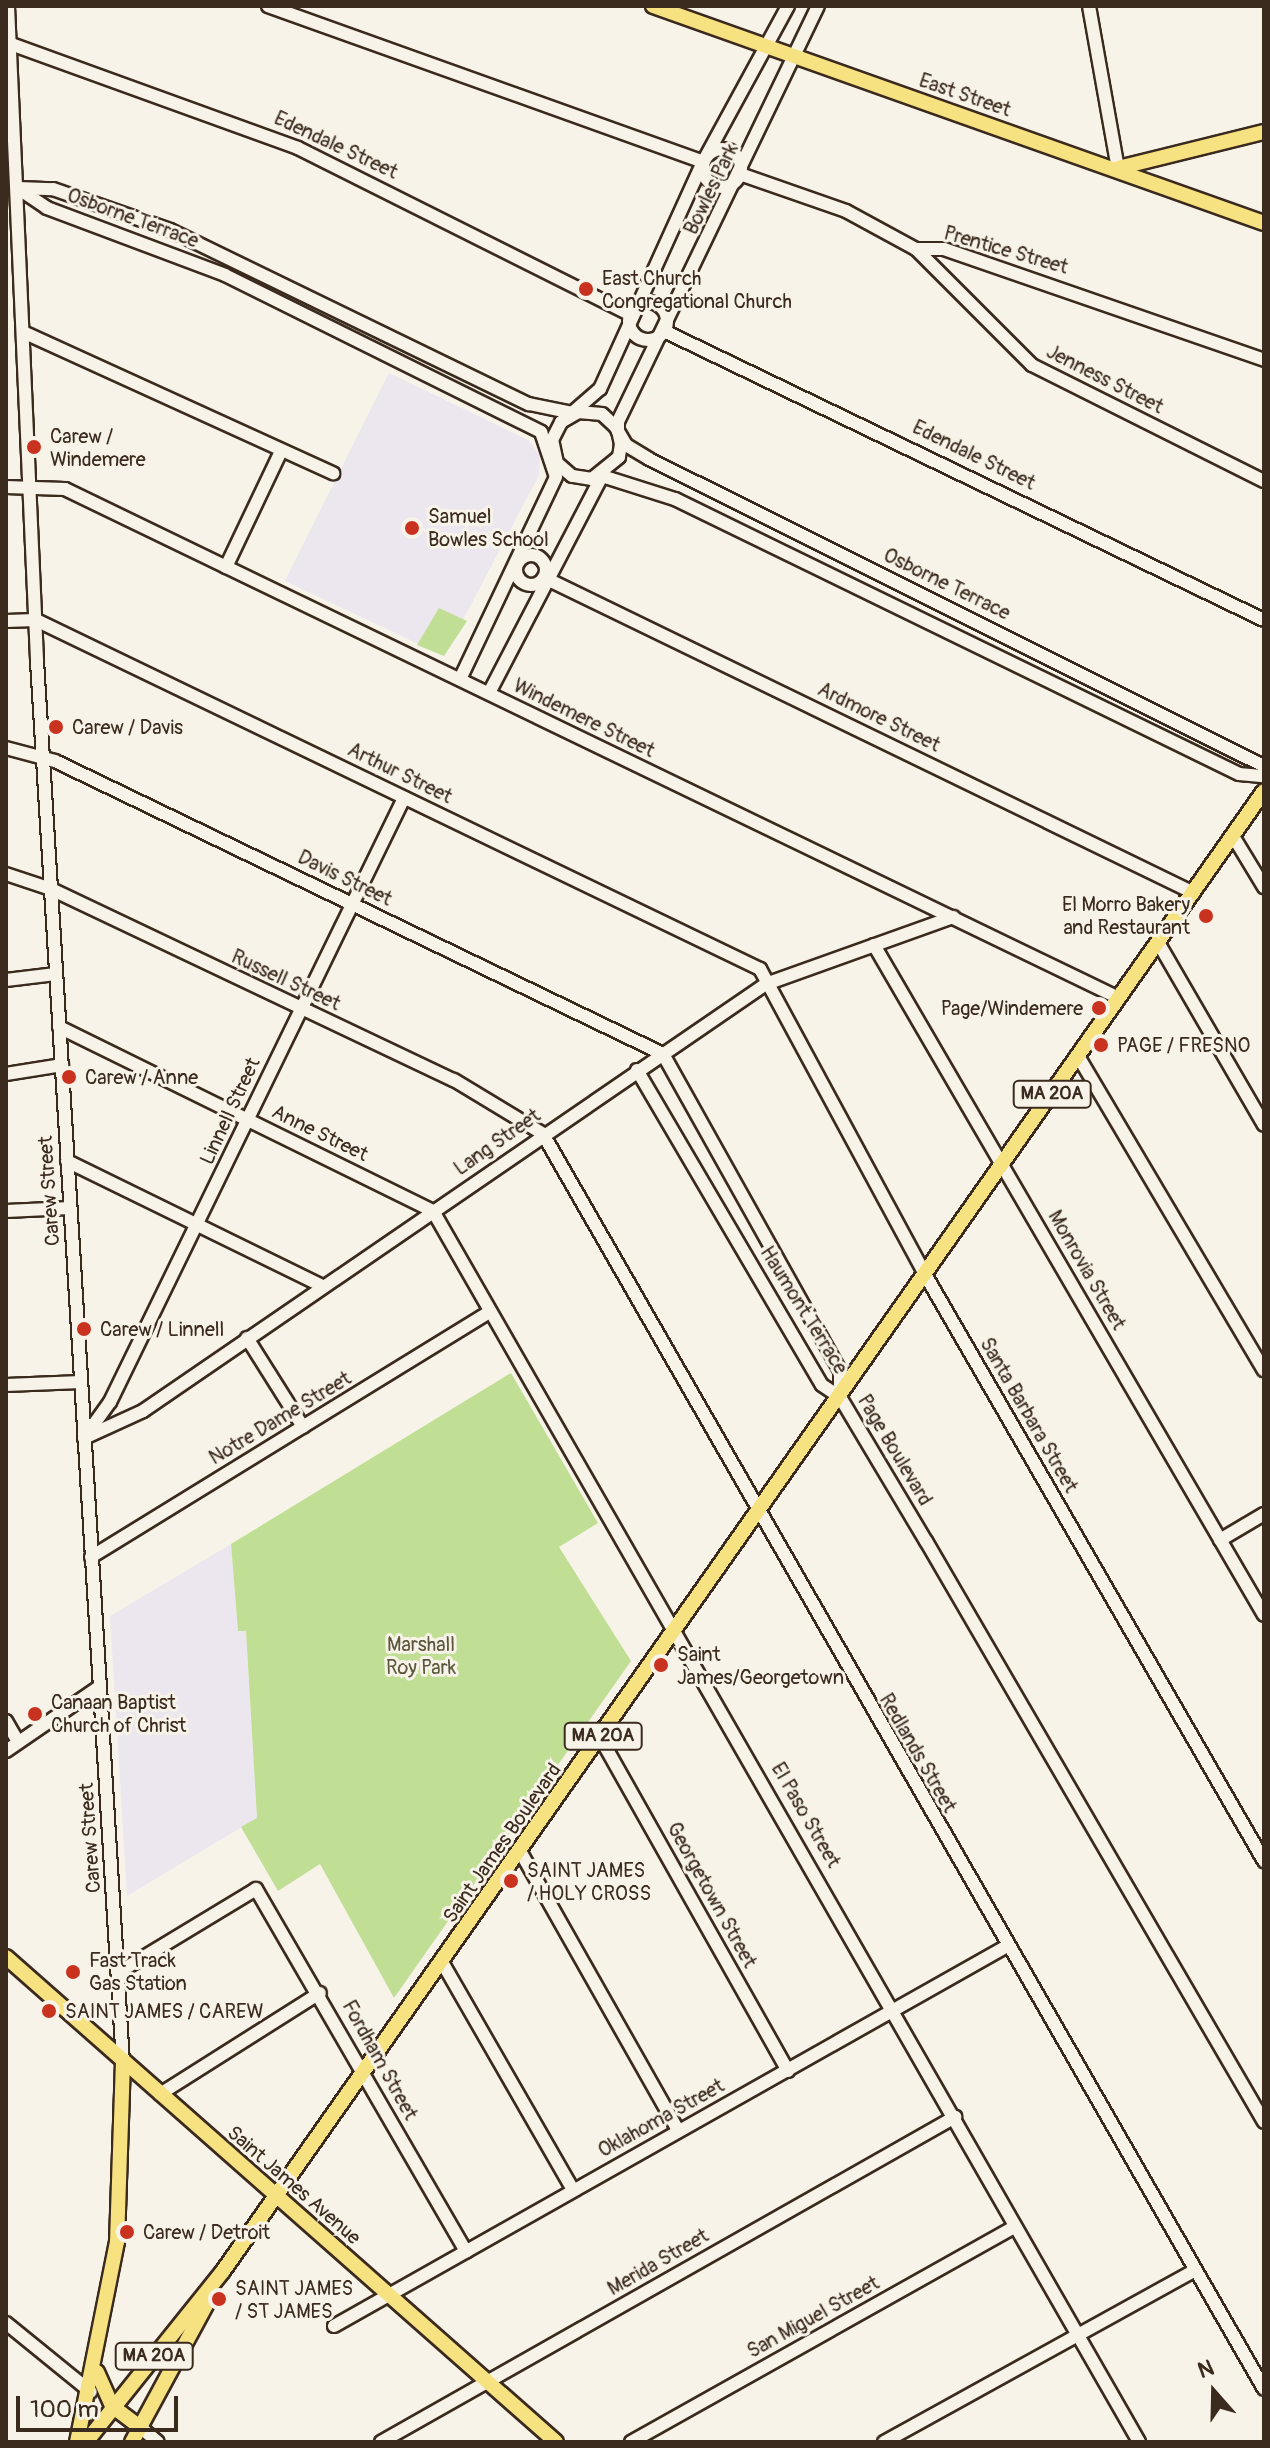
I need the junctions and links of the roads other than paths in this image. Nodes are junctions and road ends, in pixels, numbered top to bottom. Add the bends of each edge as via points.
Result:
1 (8, 6) edge
2 (268, 6) edge
3 (653, 6) edge
4 (788, 6) edge
5 (818, 6) edge
6 (1089, 6) edge
7 (11, 44) junction
8 (762, 46) junction
9 (800, 57) junction
10 (1264, 132) edge
11 (11, 151) edge
12 (703, 162) junction
13 (1118, 168) junction
14 (740, 174) junction
15 (17, 188) junction
16 (1264, 223) edge
17 (916, 249) junction
18 (630, 314) junction
19 (664, 331) junction
20 (23, 332) junction
21 (1264, 360) edge
22 (572, 413) junction
23 (618, 431) junction
24 (281, 451) junction
25 (553, 454) junction
26 (333, 473) dead end
27 (602, 476) junction
28 (1264, 481) edge
29 (704, 486) junction
30 (6, 487) edge
31 (29, 491) junction
32 (729, 498) junction
33 (692, 508) junction
34 (718, 522) junction
35 (797, 532) junction
36 (825, 546) junction
37 (785, 555) junction
38 (518, 564) junction
39 (226, 567) junction
40 (814, 569) junction
41 (545, 578) junction
42 (917, 592) junction
43 (947, 606) junction
44 (905, 613) junction
45 (36, 620) junction
46 (1264, 620) edge
47 (6, 621) edge
48 (936, 627) junction
49 (1042, 652) junction
50 (1071, 666) junction
51 (1031, 673) junction
52 (460, 679) junction
53 (1059, 686) junction
54 (489, 693) junction
55 (1187, 721) junction
56 (1175, 741) junction
57 (6, 748) edge
58 (44, 755) junction
59 (1264, 766) edge
60 (1264, 776) edge
61 (1264, 791) edge
62 (404, 798) junction
63 (1233, 836) junction
64 (6, 874) edge
65 (1264, 887) edge
66 (51, 889) junction
67 (1194, 893) junction
68 (352, 903) junction
69 (953, 917) junction
70 (1159, 944) junction
71 (874, 945) junction
72 (56, 974) junction
73 (6, 980) edge
74 (766, 984) junction
75 (1119, 998) junction
76 (299, 1009) junction
77 (59, 1027) junction
78 (663, 1054) junction
79 (1078, 1056) junction
80 (62, 1065) junction
81 (637, 1070) junction
82 (6, 1074) edge
83 (249, 1120) junction
84 (1264, 1125) edge
85 (543, 1134) junction
86 (67, 1161) junction
87 (1003, 1165) junction
88 (746, 1207) junction
89 (70, 1208) junction
90 (6, 1211) edge
91 (433, 1211) junction
92 (726, 1219) junction
93 (197, 1225) junction
94 (926, 1276) junction
95 (322, 1286) junction
96 (490, 1312) junction
97 (247, 1338) junction
98 (1264, 1370) edge
99 (81, 1382) junction
100 (6, 1385) edge
101 (840, 1397) junction
102 (303, 1427) junction
103 (84, 1438) junction
104 (755, 1513) junction
105 (1264, 1514) edge
106 (1220, 1540) junction
107 (91, 1557) junction
108 (1264, 1615) edge
109 (674, 1630) junction
110 (99, 1687) junction
111 (6, 1721) edge
112 (601, 1739) junction
113 (18, 1742) junction
114 (6, 1751) edge
115 (520, 1851) junction
116 (1264, 1861) edge
117 (1007, 1946) junction
118 (6, 1957) edge
119 (442, 1962) junction
120 (119, 1972) junction
121 (320, 1993) junction
122 (896, 2013) junction
123 (123, 2063) junction
124 (788, 2071) junction
125 (364, 2073) junction
126 (160, 2094) junction
127 (955, 2117) junction
128 (1264, 2122) edge
129 (678, 2130) junction
130 (573, 2190) junction
131 (278, 2195) junction
132 (1014, 2227) junction
133 (466, 2251) junction
134 (1195, 2270) junction
135 (223, 2271) junction
136 (388, 2295) junction
137 (6, 2323) edge
138 (334, 2326) dead end
139 (1076, 2333) junction
140 (97, 2372) junction
141 (486, 2381) junction
142 (1264, 2389) edge
143 (91, 2392) junction
144 (112, 2406) junction
145 (140, 2427) junction
146 (77, 2442) edge
147 (86, 2442) edge
148 (132, 2442) edge
149 (158, 2442) edge
150 (381, 2442) edge
151 (556, 2442) edge
152 (631, 2442) edge
153 (884, 2442) edge
154 (1139, 2442) edge

1 - 7 street, Carew Street
2 - 12 street, Prentice Street
3 - 8 main road, East Street
4 - 8 street, Bowles Park
5 - 9 street, Bowles Park
6 - 13 street
7 - 11 street, Carew Street
7 - 18 street, Edendale Street via 298,148
8 - 9 main road, East Street
8 - 12 street, Bowles Park
9 - 13 main road, East Street
9 - 14 street, Bowles Park
10 - 13 main road
11 - 15 street, Carew Street
12 - 14 street, Prentice Street via 715,186
12 - 14 street, Prentice Street via 727,150 739,159
12 - 18 street, Bowles Park
13 - 16 main road, East Street
14 - 17 street, Prentice Street via 846,211
14 - 19 street, Bowles Park
15 - 20 street, Carew Street
15 - 22 street, Osborne Terrace via 53,189 170,230 529,404
15 - 25 street, Osborne Terrace via 61,214 178,254 473,394 541,432
17 - 21 street, Prentice Street via 944,249
17 - 28 street, Jenness Street via 1032,365
18 - 19 street, Edendale Street via 629,326 642,339
18 - 19 street, Edendale Street via 646,303 659,306
18 - 22 street, Bowles Park via 600,389
19 - 23 street, Bowles Park
19 - 46 street, Edendale Street
20 - 24 street
20 - 31 street, Carew Street
22 - 23 street via 596,412
22 - 25 street, Bowles Park via 554,434
23 - 27 street, Bowles Park via 619,457
23 - 29 street, Osborne Terrace via 626,445
24 - 26 street
24 - 39 street
25 - 27 street via 572,476
25 - 38 street, Bowles Park via 556,477
27 - 33 street
27 - 41 street, Bowles Park
29 - 32 street, Osborne Terrace
29 - 33 street
30 - 31 street, Windemere Street
31 - 39 street, Windemere Street via 65,489
31 - 45 street, Carew Street
32 - 34 street
32 - 35 street, Osborne Terrace
33 - 34 street
34 - 37 street
35 - 36 street, Osborne Terrace
35 - 37 street
36 - 40 street
36 - 42 street, Osborne Terrace
37 - 40 street
38 - 41 street, Ardmore Street via 522,582
38 - 41 street, Ardmore Street via 538,557
38 - 52 street, Bowles Park
39 - 52 street, Windemere Street
40 - 44 street
41 - 54 street, Bowles Park
41 - 67 street, Ardmore Street
42 - 43 street, Osborne Terrace
42 - 44 street
43 - 48 street
43 - 49 street, Osborne Terrace
44 - 48 street
45 - 47 street, Arthur Street
45 - 58 street, Carew Street
45 - 62 street, Arthur Street
48 - 51 street
49 - 50 street, Osborne Terrace
49 - 51 street
50 - 53 street
50 - 55 street, Osborne Terrace
51 - 53 street
52 - 54 street, Windemere Street
53 - 56 street
54 - 69 street, Windemere Street
55 - 56 street
55 - 59 street, Osborne Terrace
56 - 60 street via 1239,774
57 - 58 street, Davis Street
58 - 66 street, Carew Street
58 - 68 street, Davis Street
61 - 63 main road, Page Boulevard / MA 20A
62 - 68 street, Linnell Street
62 - 74 street, Arthur Street via 749,961
63 - 65 street
63 - 67 main road, Page Boulevard / MA 20A
64 - 66 street, Russell Street
66 - 72 street, Carew Street
66 - 76 street, Russell Street
67 - 70 main road, Page Boulevard / MA 20A
68 - 76 street, Linnell Street
68 - 78 street, Davis Street
69 - 71 street, Lang Street
69 - 75 street, Windemere Street
70 - 75 main road, Page Boulevard / MA 20A
70 - 84 street
71 - 74 street, Lang Street
71 - 87 street, Monrovia Street
72 - 73 street
72 - 77 street, Carew Street
74 - 78 street, Lang Street
74 - 94 street, Santa Barbara Street
75 - 79 main road, Page Boulevard / MA 20A
76 - 83 street, Linnell Street
76 - 85 street, Russell Street via 501,1103
77 - 80 street, Carew Street
77 - 83 street, Anne Street
78 - 81 street, Lang Street
78 - 88 street, Haumont Terrace
79 - 87 main road, Page Boulevard / MA 20A
79 - 98 street
80 - 82 street
80 - 86 street, Carew Street
81 - 85 street, Lang Street
81 - 92 street, Haumont Terrace
83 - 91 street, Anne Street
83 - 93 street, Linnell Street
85 - 91 street, Lang Street
85 - 104 street, Redlands Street
86 - 89 street, Carew Street
86 - 93 street
87 - 94 main road, Page Boulevard / MA 20A
87 - 106 street, Monrovia Street
88 - 92 street
88 - 101 street, Haumont Terrace via 840,1371
89 - 90 street
89 - 99 street, Carew Street
91 - 95 street, Lang Street
91 - 96 street, El Paso Street
92 - 101 street, Haumont Terrace via 822,1385
93 - 95 street
93 - 103 street, Linnell Street via 110,1402
94 - 101 main road, Page Boulevard / MA 20A
94 - 116 street, Santa Barbara Street
95 - 97 street, Lang Street
96 - 102 street, Notre Dame Street
96 - 109 street, El Paso Street
97 - 102 street
97 - 103 street, Lang Street via 143,1411
99 - 100 street
99 - 103 street, Carew Street
101 - 104 main road, Saint James Boulevard / MA 20A
101 - 128 street, Page Boulevard
102 - 107 street, Notre Dame Street
103 - 107 street, Carew Street
104 - 109 main road, Saint James Boulevard / MA 20A
104 - 117 street, Redlands Street
105 - 106 street
106 - 108 street, Monrovia Street
107 - 110 street, Carew Street
109 - 112 main road, Saint James Boulevard / MA 20A
109 - 122 street, El Paso Street
110 - 113 street
110 - 120 street, Carew Street
111 - 113 street
112 - 115 main road, Saint James Boulevard / MA 20A
112 - 124 street, Georgetown Street
113 - 114 street
115 - 119 main road, Saint James Boulevard / MA 20A
115 - 129 street
117 - 122 street, Oklahoma Street
117 - 134 street, Redlands Street
118 - 123 main road, Saint James Avenue
119 - 125 main road, Saint James Boulevard / MA 20A
119 - 130 street
120 - 121 street, Fordham Street via 256,1889
120 - 123 street, Carew Street
121 - 125 street, Fordham Street
121 - 126 street
122 - 124 street, Oklahoma Street
122 - 127 street, El Paso Street
123 - 126 main road, Saint James Avenue
123 - 140 main road, Carew Street via 117,2242
124 - 129 street, Oklahoma Street
125 - 131 main road, Saint James Boulevard / MA 20A
125 - 133 street, Fordham Street
126 - 131 main road, Saint James Avenue
127 - 132 street, El Paso Street
127 - 141 street, Merida Street
129 - 130 street, Oklahoma Street
130 - 133 street, Oklahoma Street
131 - 135 main road, Saint James Boulevard / MA 20A
131 - 136 main road, Saint James Avenue
132 - 139 street, El Paso Street
132 - 152 street, San Miguel Street
133 - 136 street, Oklahoma Street
134 - 139 street
134 - 142 street, Redlands Street
135 - 144 main road, Saint James Boulevard / MA 20A
135 - 145 main road, Saint James Boulevard / MA 20A
136 - 138 street, Oklahoma Street
136 - 141 main road, Saint James Avenue
137 - 143 street
139 - 153 street
139 - 154 street, El Paso Street
140 - 143 main road, Carew Street
140 - 144 main road
141 - 150 street, Merida Street
141 - 151 main road, Saint James Avenue
143 - 146 main road, Carew Street
144 - 145 main road
144 - 147 main road, Saint James Boulevard / MA 20A
145 - 148 main road, MA 20A
145 - 149 street

